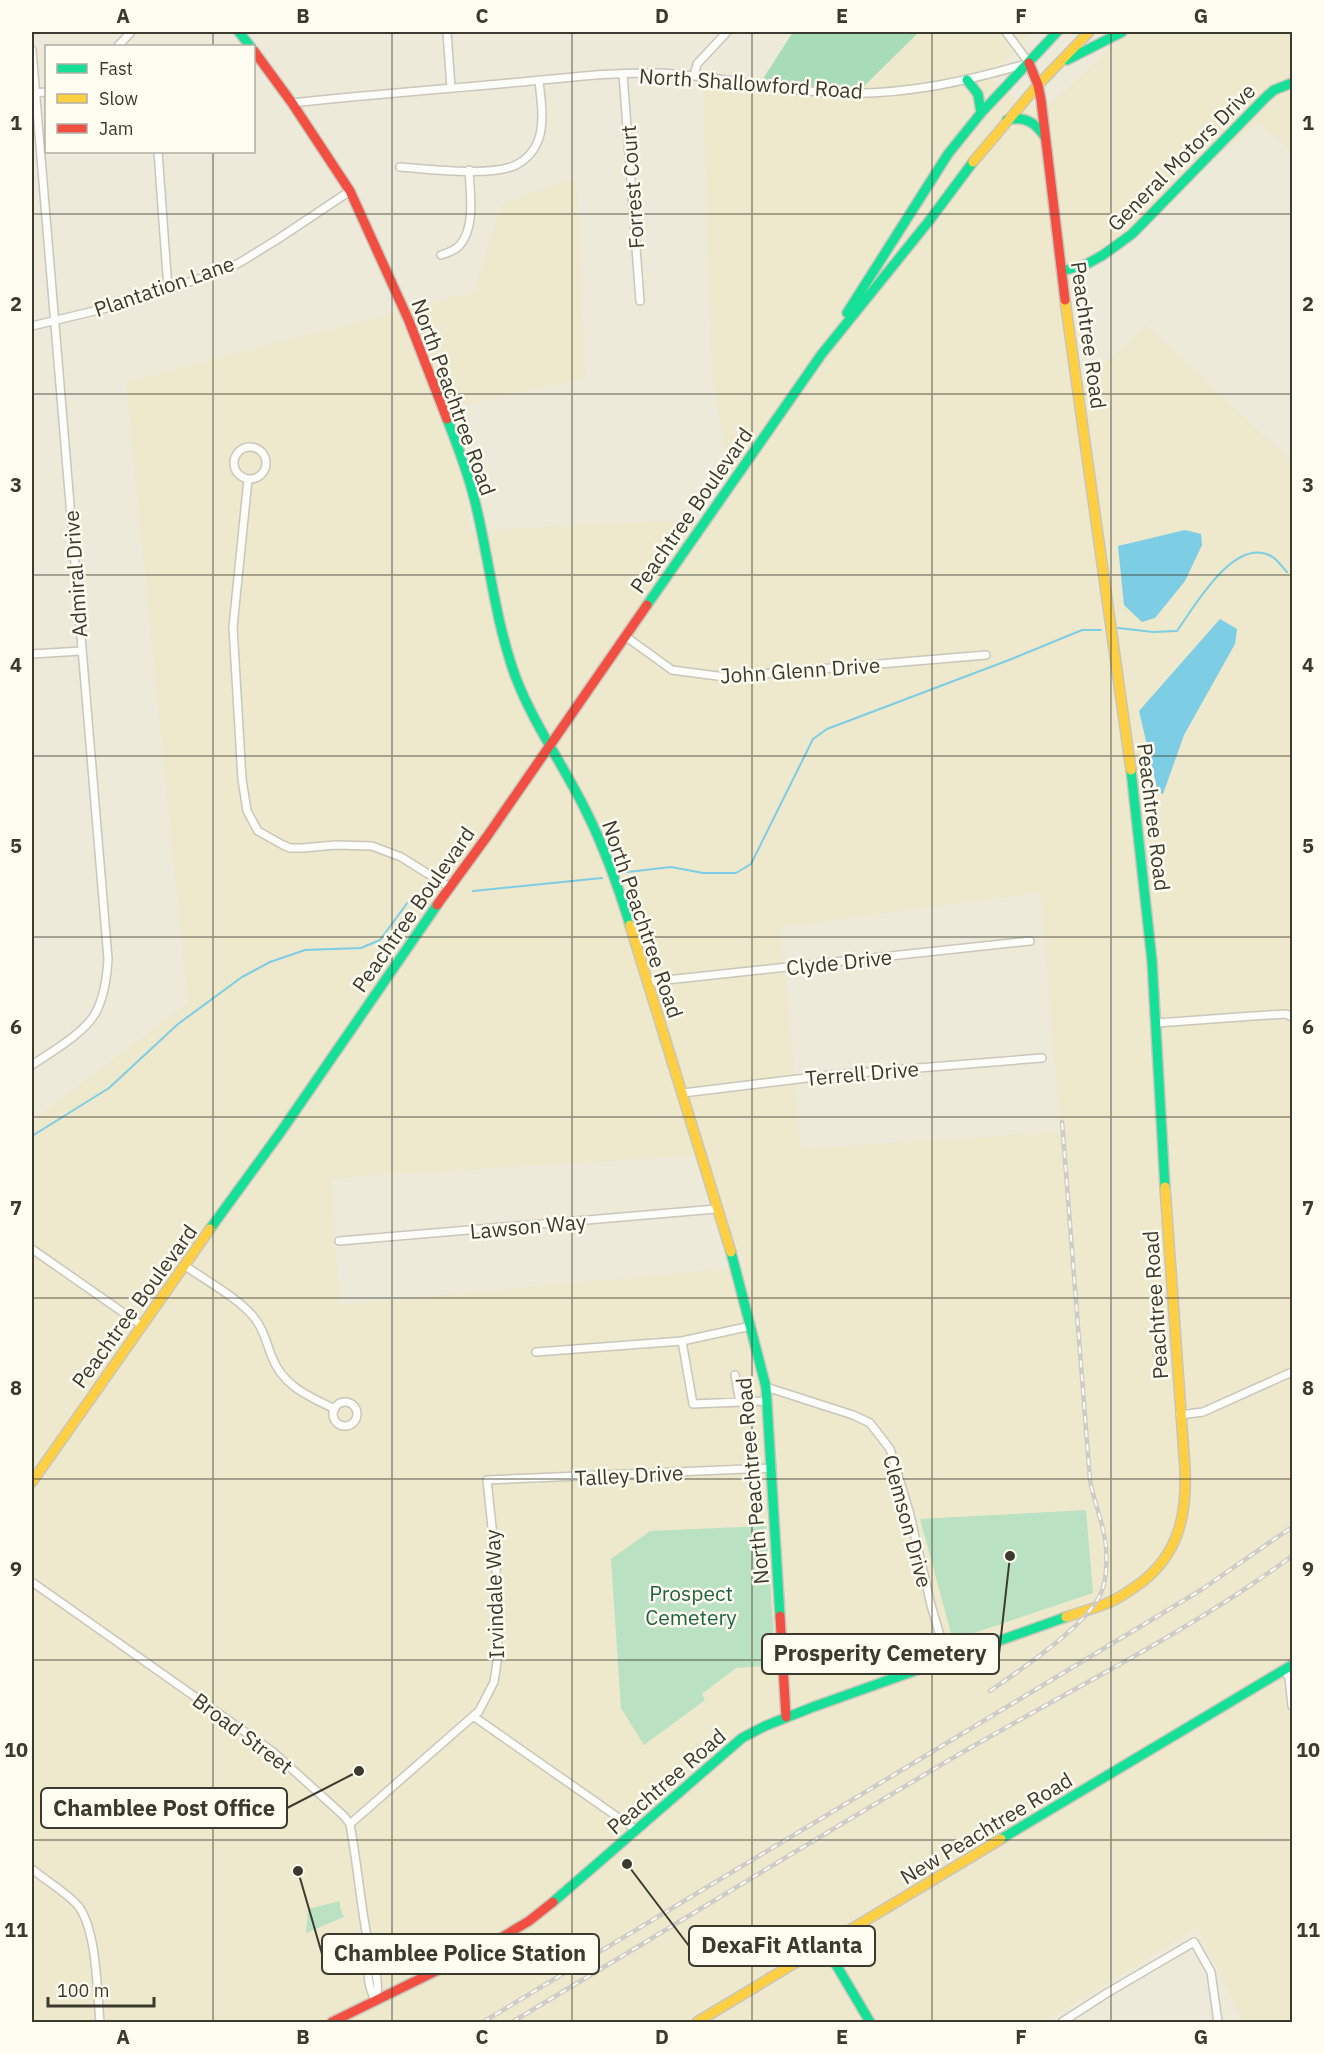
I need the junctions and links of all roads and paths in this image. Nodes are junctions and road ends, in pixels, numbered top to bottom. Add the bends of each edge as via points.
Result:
1 (130, 32) edge
2 (239, 32) edge
3 (447, 32) edge
4 (727, 32) edge
5 (1018, 32) edge
6 (1057, 32) edge
7 (1089, 32) edge
8 (1122, 32) edge
9 (1009, 35) edge
10 (119, 45) edge
11 (249, 45) edge
12 (32, 50) edge
13 (255, 52) edge
14 (1029, 63) junction
15 (1056, 67) junction
16 (623, 74) junction
17 (694, 76) junction
18 (967, 80) junction
19 (539, 81) junction
20 (1293, 83) edge
21 (1038, 85) junction
22 (451, 88) junction
23 (33, 93) edge
24 (292, 103) junction
25 (981, 113) junction
26 (1007, 120) junction
27 (1045, 137) junction
28 (158, 153) edge
29 (400, 167) dead end
30 (469, 170) junction
31 (350, 191) junction
32 (441, 255) dead end
33 (1062, 271) junction
34 (168, 289) junction
35 (640, 301) dead end
36 (55, 321) junction
37 (32, 326) edge
38 (821, 355) junction
39 (248, 479) junction
40 (625, 636) junction
41 (81, 651) junction
42 (32, 654) edge
43 (986, 655) dead end
44 (549, 746) junction
45 (449, 887) junction
46 (1029, 941) dead end
47 (648, 982) junction
48 (1290, 1014) edge
49 (1156, 1023) junction
50 (1042, 1058) dead end
51 (32, 1065) edge
52 (683, 1093) junction
53 (716, 1209) junction
54 (339, 1241) dead end
55 (32, 1249) edge
56 (184, 1265) junction
57 (141, 1325) junction
58 (751, 1326) junction
59 (682, 1341) junction
60 (536, 1352) dead end
61 (1293, 1372) edge
62 (735, 1375) dead end
63 (766, 1387) junction
64 (767, 1401) junction
65 (740, 1402) junction
66 (335, 1408) dead end
67 (1180, 1415) junction
68 (772, 1468) junction
69 (487, 1480) joint
70 (32, 1482) edge
71 (32, 1582) edge
72 (947, 1660) junction
73 (1288, 1668) edge
74 (1293, 1706) edge
75 (473, 1716) junction
76 (786, 1717) junction
77 (350, 1824) junction
78 (636, 1830) junction
79 (32, 1869) edge
80 (825, 1946) junction
81 (376, 2000) junction
82 (100, 2022) edge
83 (332, 2022) edge
84 (698, 2022) edge
85 (870, 2022) edge
86 (1062, 2022) edge
87 (1218, 2022) edge

1 - 10 street
2 - 11 main road
3 - 22 street
4 - 17 street via 697,64
5 - 9 street
6 - 14 main road, Peachtree Boulevard
7 - 15 main road
8 - 15 main road
9 - 14 street
12 - 23 street, Admiral Drive
13 - 24 main road, North Peachtree Road
14 - 18 street, North Shallowford Road
14 - 21 main road, Peachtree Road
14 - 25 main road, Peachtree Boulevard
15 - 21 main road, Peachtree Boulevard
16 - 17 street, North Shallowford Road
16 - 19 street, North Shallowford Road
16 - 35 street, Forrest Court
17 - 18 street, North Shallowford Road via 842,93 915,90
18 - 25 main road via 978,92
19 - 22 street, North Shallowford Road
19 - 30 street via 542,118 531,154 516,165 497,170
20 - 33 main road, General Motors Drive via 1274,90 1132,234 1085,266
21 - 26 main road, Peachtree Boulevard
21 - 27 main road, Peachtree Road
22 - 24 street, North Shallowford Road
23 - 36 street, Admiral Drive
24 - 31 main road, North Peachtree Road
25 - 38 main road, Peachtree Boulevard via 948,154
26 - 27 main road via 1029,119
26 - 38 main road, Peachtree Boulevard
27 - 33 main road, Peachtree Road
28 - 34 street
29 - 30 street
30 - 32 street via 470,222 457,248
31 - 34 street, Plantation Lane via 239,262
31 - 44 main road, North Peachtree Road via 409,321 451,428 477,508 506,648
33 - 49 main road, Peachtree Road via 1141,852
34 - 36 street, Plantation Lane
36 - 37 street, Plantation Lane
36 - 41 street, Admiral Drive
38 - 40 main road, Peachtree Boulevard
39 - 39 street via 258,477 266,464 263,454 249,447 239,452 234,461 236,471
39 - 45 street via 233,627 247,811 258,831 290,848 372,846 400,857
40 - 43 street, John Glenn Drive via 672,670 725,677
40 - 44 main road, Peachtree Boulevard
41 - 42 street
41 - 51 street, Admiral Drive via 107,976 94,1015 79,1031
44 - 45 main road, Peachtree Boulevard
44 - 47 main road, North Peachtree Road via 586,810 610,866
45 - 56 main road, Peachtree Boulevard
46 - 47 street, Clyde Drive
47 - 52 main road, North Peachtree Road
48 - 49 street
49 - 67 main road, Peachtree Road
50 - 52 street, Terrell Drive via 831,1075
52 - 53 main road, North Peachtree Road
53 - 54 street, Lawson Way
53 - 58 main road, North Peachtree Road
55 - 57 street
56 - 57 main road, Peachtree Boulevard
56 - 66 street via 252,1315 264,1333 277,1368 288,1382
57 - 70 main road, Peachtree Boulevard
58 - 59 street
58 - 63 main road, North Peachtree Road
59 - 60 street
59 - 65 street via 693,1404
61 - 67 street via 1203,1412
62 - 65 street
63 - 64 main road, North Peachtree Road
63 - 72 street, Clemson Drive via 870,1423 890,1449
64 - 65 street
64 - 68 main road, North Peachtree Road
67 - 72 main road, Peachtree Road via 1183,1522 1176,1543 1155,1572 1112,1601
68 - 69 street, Talley Drive
68 - 76 main road, North Peachtree Road
69 - 75 street, Irvindale Way via 496,1565 498,1656 494,1682
71 - 77 street, Broad Street via 272,1751
72 - 76 main road, Peachtree Road
73 - 74 street
73 - 80 main road, New Peachtree Road
75 - 77 street, Irvindale Way
75 - 78 street
76 - 78 main road, Peachtree Road via 742,1738
77 - 81 street via 368,1943 371,1993
78 - 81 main road, Peachtree Road via 530,1921
79 - 82 street via 79,1907 90,1936
80 - 84 main road, New Peachtree Road
80 - 85 main road
81 - 83 main road, Peachtree Road
86 - 87 street via 1194,1942 1211,1972

